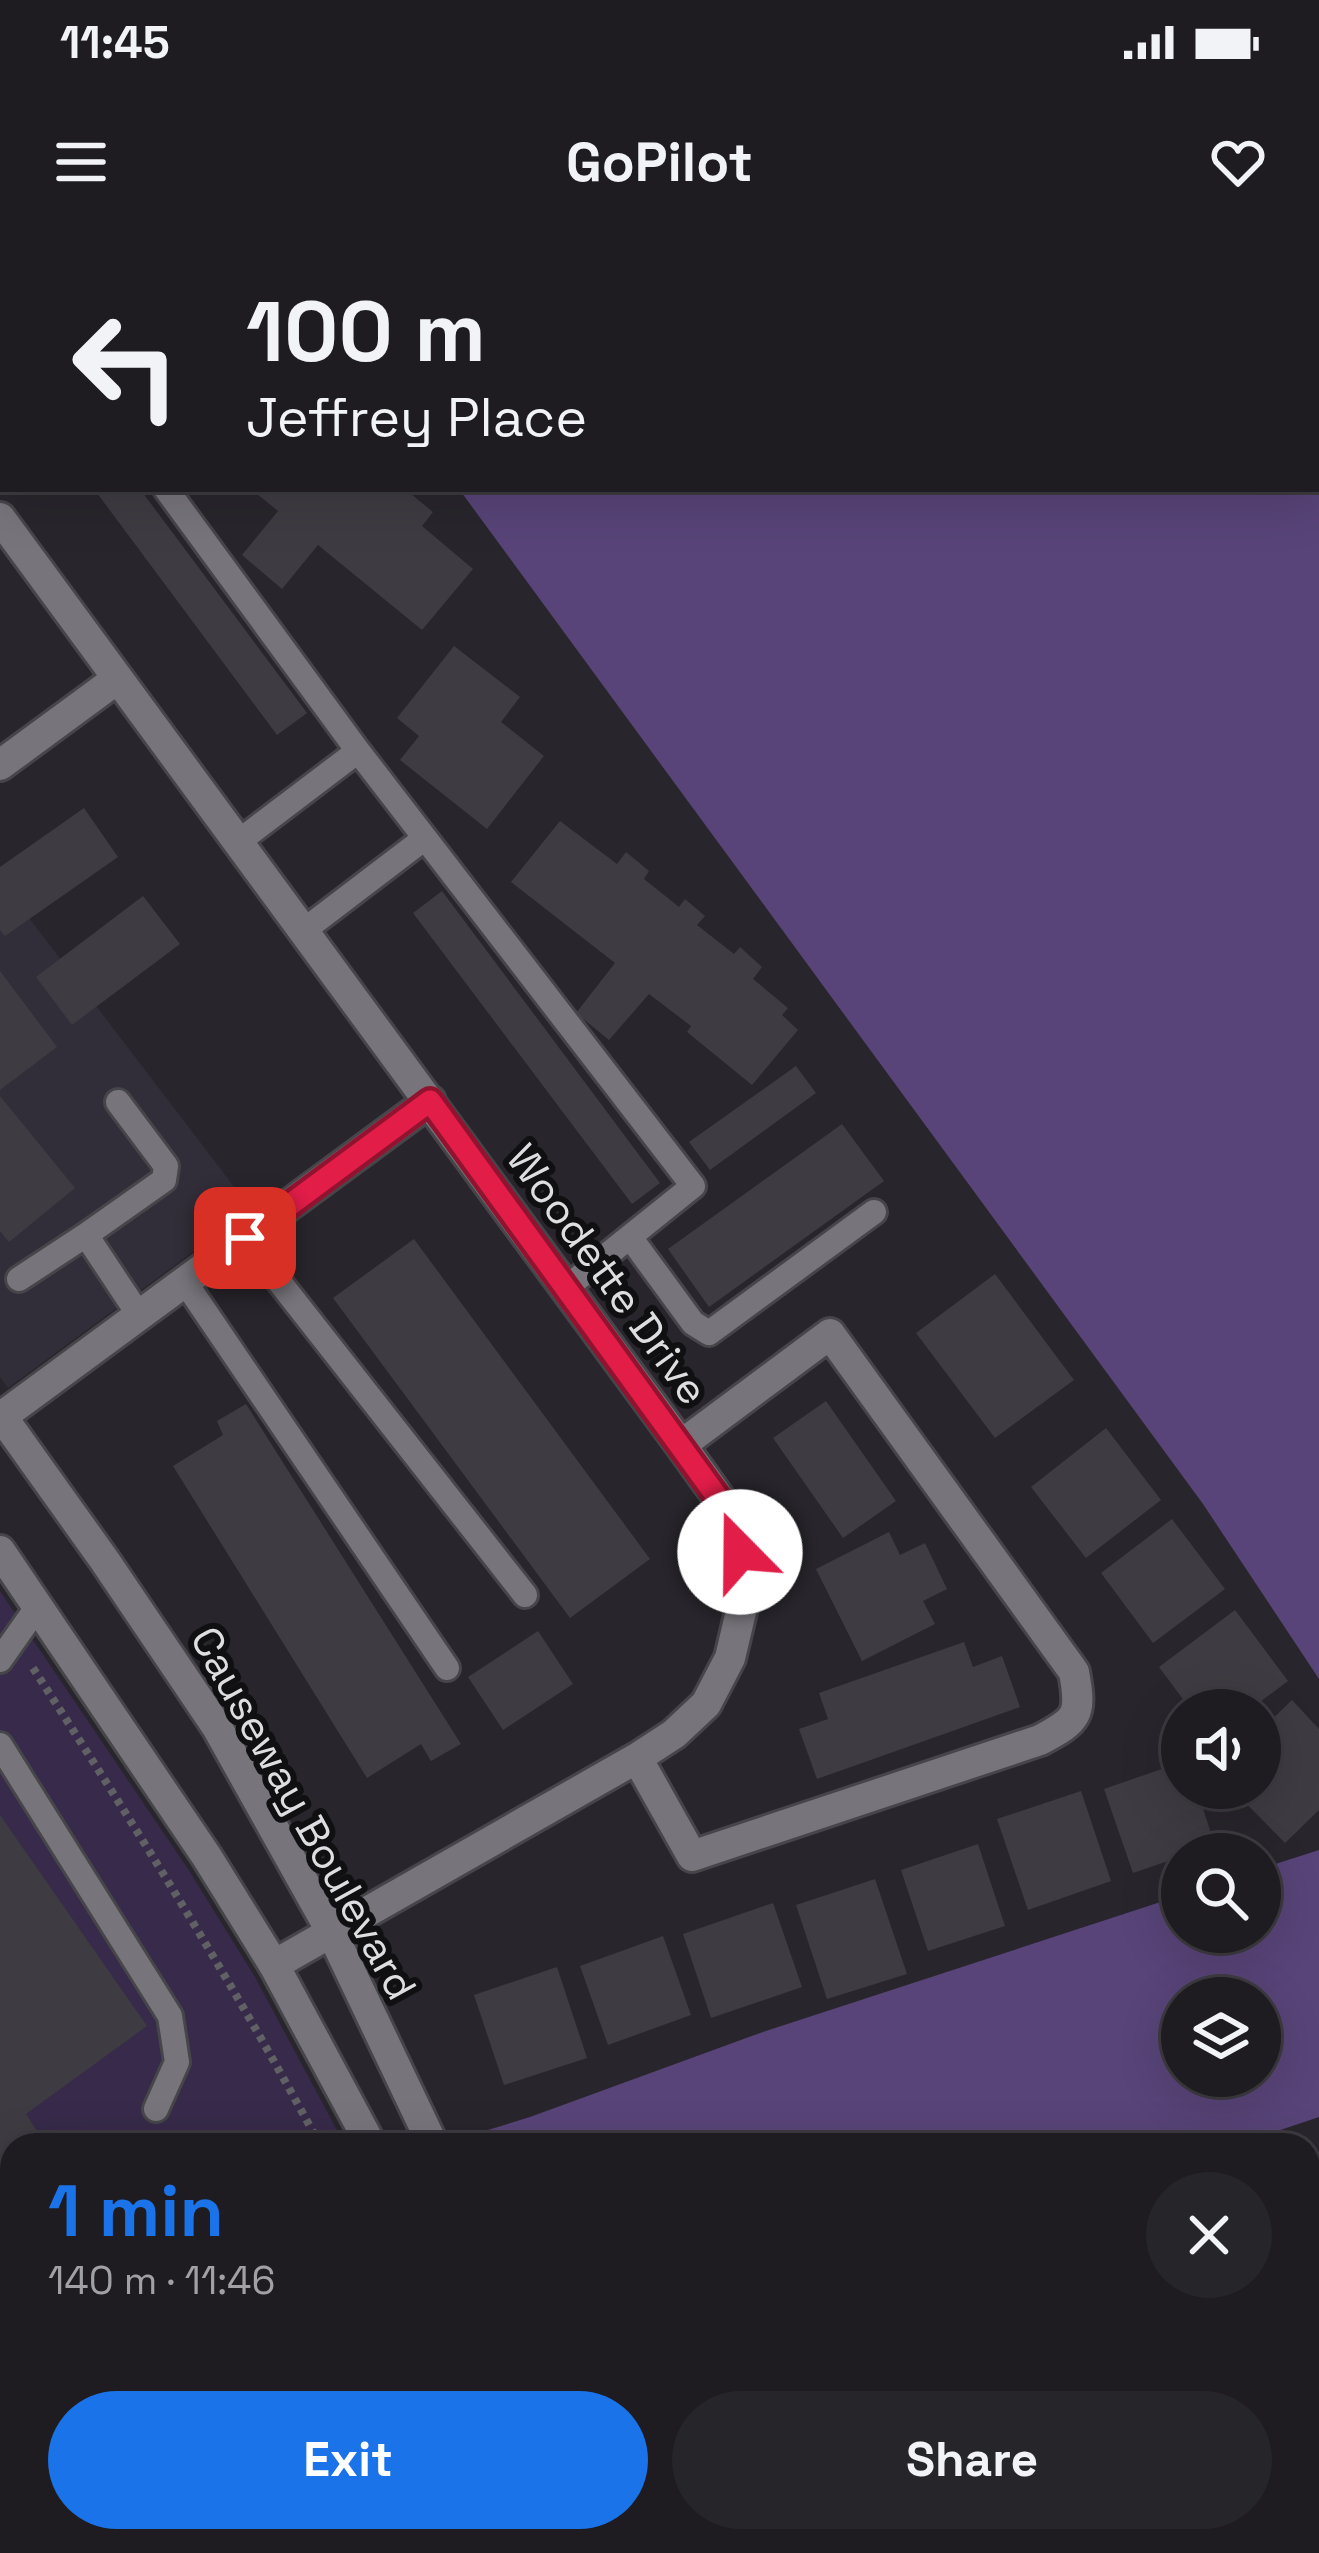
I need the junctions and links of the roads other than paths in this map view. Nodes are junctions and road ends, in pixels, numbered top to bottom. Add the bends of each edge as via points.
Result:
1 (168, 492) edge
2 (0, 518) edge
3 (117, 679) junction
4 (358, 751) junction
5 (0, 765) edge
6 (424, 838) junction
7 (238, 842) junction
8 (303, 931) junction
9 (430, 1101) junction
10 (118, 1102) dead end
11 (874, 1212) dead end
12 (86, 1235) junction
13 (630, 1237) junction
14 (245, 1238) junction
15 (19, 1280) dead end
16 (184, 1282) junction
17 (566, 1288) junction
18 (140, 1316) junction
19 (1, 1416) edge
20 (681, 1445) junction
21 (0, 1551) edge
22 (526, 1594) dead end
23 (38, 1606) junction
24 (8, 1650) edge
25 (447, 1668) dead end
26 (0, 1745) edge
27 (638, 1758) junction
28 (331, 1931) junction
29 (274, 1964) junction
30 (156, 2109) dead end
31 (365, 2133) edge
32 (428, 2133) edge

1 - 4 lane
2 - 3 street, Woodette Drive
3 - 5 street
3 - 7 street, Woodette Drive
4 - 6 lane
4 - 7 lane
6 - 8 lane
6 - 13 lane via 693,1186
7 - 8 street, Woodette Drive
8 - 9 street, Woodette Drive
9 - 14 street
9 - 17 street, Woodette Drive
10 - 12 lane via 166,1166 164,1180
11 - 13 lane via 709,1333 693,1323
12 - 15 lane
12 - 18 lane
13 - 17 lane
14 - 16 street
14 - 22 lane
16 - 18 street
16 - 25 lane
17 - 20 street, Woodette Drive
18 - 19 street
19 - 28 street, Causeway Boulevard via 217,1727
20 - 27 street, Woodette Drive via 718,1498 740,1552 743,1604 730,1658 706,1704
20 - 27 street via 830,1334 1074,1672 1079,1702 1068,1725 1040,1740 692,1856
21 - 23 street
23 - 24 lane
23 - 29 street
26 - 30 lane via 170,2016 177,2062
27 - 28 street, Woodette Drive
28 - 29 street, Woodette Drive
28 - 32 street, Causeway Boulevard
29 - 31 street

